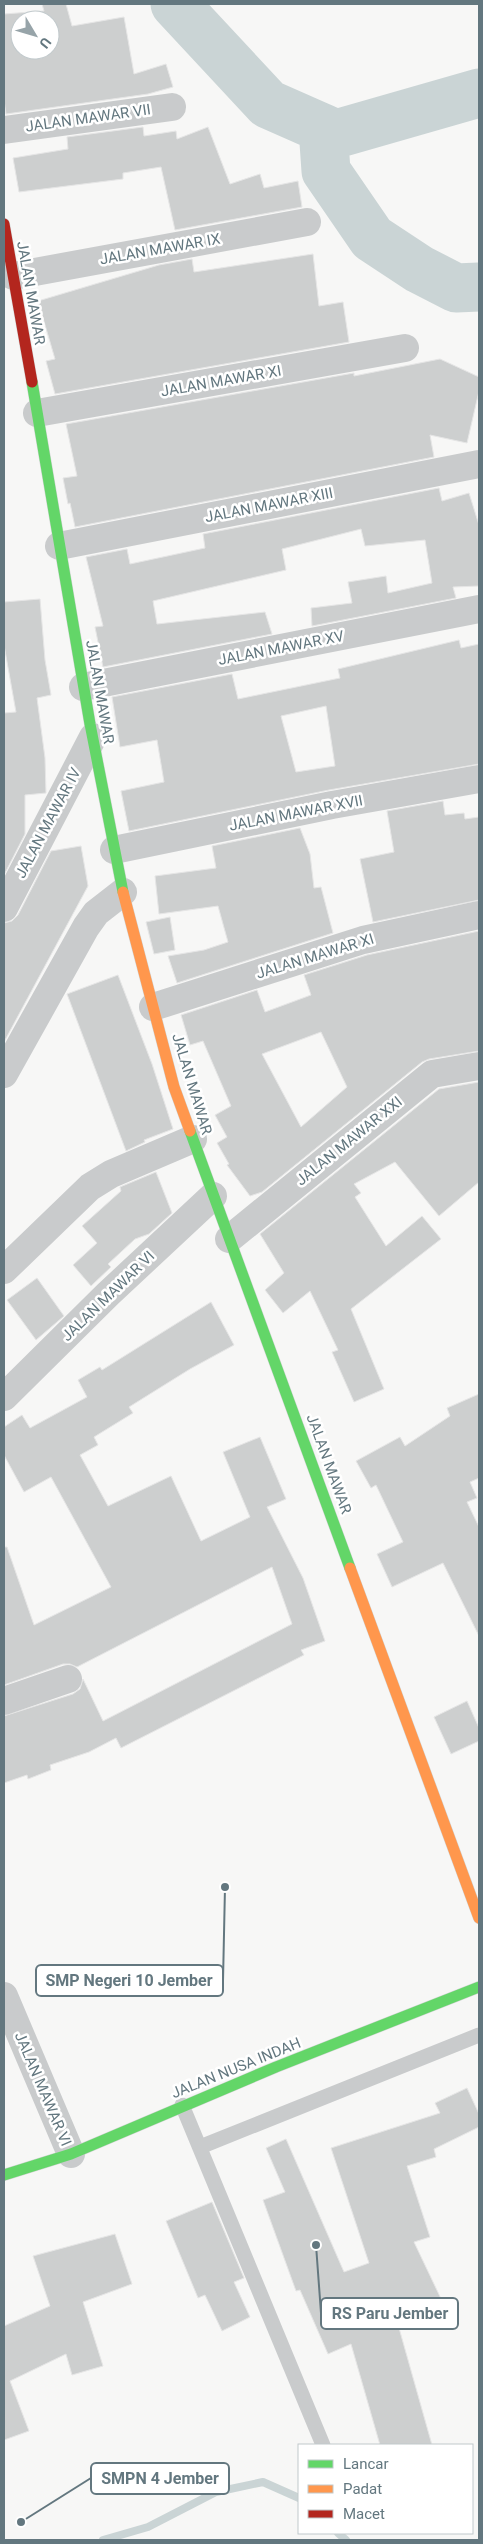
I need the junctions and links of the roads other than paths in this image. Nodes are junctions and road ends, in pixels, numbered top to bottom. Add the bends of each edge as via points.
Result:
1 (172, 107) dead end
2 (4, 130) edge
3 (307, 222) dead end
4 (4, 224) edge
5 (13, 276) junction
6 (405, 348) dead end
7 (37, 412) junction
8 (479, 464) edge
9 (59, 546) junction
10 (479, 609) edge
11 (83, 688) junction
12 (93, 737) junction
13 (479, 779) edge
14 (114, 850) junction
15 (123, 892) junction
16 (4, 908) edge
17 (479, 915) edge
18 (153, 1007) junction
19 (479, 1066) edge
20 (4, 1074) edge
21 (193, 1139) junction
22 (213, 1196) junction
23 (229, 1239) junction
24 (4, 1270) edge
25 (4, 1397) edge
26 (68, 1679) dead end
27 (4, 1701) edge
28 (479, 1918) edge
29 (479, 1988) edge
30 (4, 1996) edge
31 (479, 2035) edge
32 (182, 2105) junction
33 (200, 2147) junction
34 (71, 2154) junction
35 (4, 2175) edge
36 (323, 2444) edge

1 - 2 street, JALAN MAWAR VII
3 - 5 street, JALAN MAWAR IX
4 - 5 street, JALAN MAWAR
5 - 7 street, JALAN MAWAR
6 - 7 street, JALAN MAWAR XI
7 - 9 street, JALAN MAWAR
8 - 9 street, JALAN MAWAR XIII
9 - 11 street, JALAN MAWAR
10 - 11 street, JALAN MAWAR XV
11 - 12 street, JALAN MAWAR
12 - 14 street, JALAN MAWAR
12 - 16 street, JALAN MAWAR IV
13 - 14 street, JALAN MAWAR XVII via 332,805
14 - 15 street, JALAN MAWAR
15 - 18 street, JALAN MAWAR
15 - 20 street via 96,913 86,927
17 - 18 street, JALAN MAWAR XI via 363,940
18 - 21 street, JALAN MAWAR via 174,1087
19 - 23 street, JALAN MAWAR XXI via 432,1074
21 - 22 street, JALAN MAWAR
21 - 24 street via 90,1186
22 - 23 street, JALAN MAWAR
22 - 25 street, JALAN MAWAR VI
23 - 28 street, JALAN MAWAR
26 - 27 street
29 - 32 street, JALAN NUSA INDAH
30 - 34 street, JALAN MAWAR VI
31 - 33 lane
32 - 33 lane
32 - 34 street, JALAN NUSA INDAH
33 - 36 lane
34 - 35 street, JALAN NUSA INDAH

